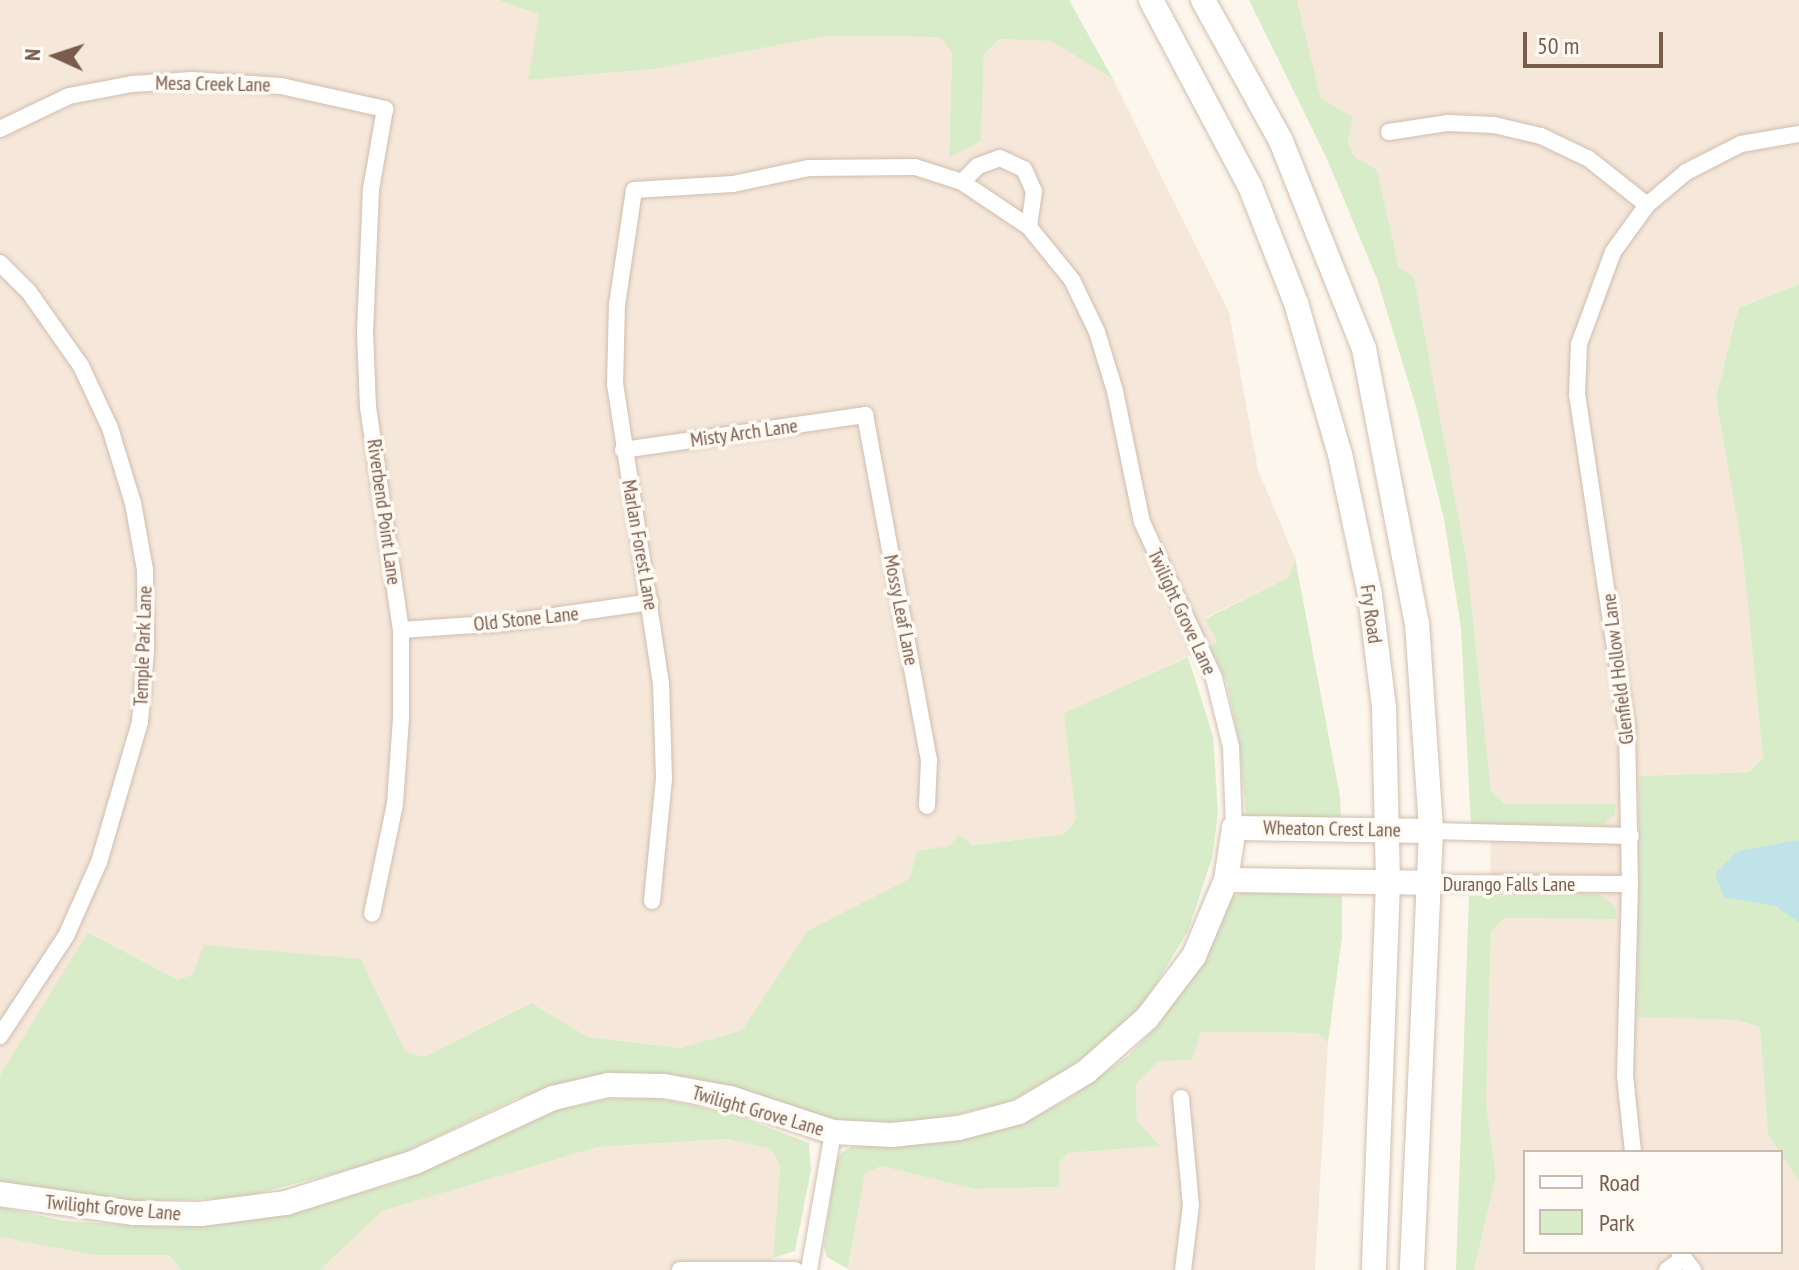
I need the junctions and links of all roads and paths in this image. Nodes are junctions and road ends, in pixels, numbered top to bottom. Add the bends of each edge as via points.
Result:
1 (1151, 0) edge
2 (1203, 0) edge
3 (385, 109) joint
4 (0, 129) edge
5 (1389, 132) dead end
6 (1799, 134) edge
7 (962, 182) junction
8 (634, 190) joint
9 (1647, 205) junction
10 (1029, 227) junction
11 (0, 263) edge
12 (865, 415) joint
13 (623, 450) junction
14 (651, 602) junction
15 (401, 630) junction
16 (927, 806) dead end
17 (1234, 828) junction
18 (1388, 830) junction
19 (1431, 831) junction
20 (1631, 836) junction
21 (1226, 880) junction
22 (1388, 883) junction
23 (1430, 883) junction
24 (1630, 884) junction
25 (652, 901) dead end
26 (372, 914) dead end
27 (0, 1036) edge
28 (1181, 1098) dead end
29 (833, 1132) junction
30 (1633, 1150) edge
31 (0, 1194) edge
32 (1685, 1260) edge
33 (680, 1270) edge
34 (795, 1270) edge
35 (809, 1270) edge
36 (1183, 1270) edge
37 (1374, 1270) edge
38 (1412, 1270) edge
39 (1667, 1270) edge

1 - 18 main road, Fry Road via 1250,186 1296,303 1340,454 1370,595 1384,707
2 - 19 main road via 1281,141 1364,349 1417,623
3 - 4 street, Mesa Creek Lane via 281,86 192,80 69,96
3 - 15 street, Riverbend Point Lane via 371,189 365,332 368,407
5 - 9 street via 1448,123 1494,125 1541,136 1589,159
6 - 9 street, Glenfield Hollow Lane via 1741,144 1686,172
7 - 8 street, Twilight Grove Lane via 915,167 865,164 695,188
7 - 10 street, Twilight Grove Lane
7 - 10 street via 978,166 1000,158 1024,169 1034,191
8 - 13 street, Marlan Forest Lane via 617,305 615,385
9 - 20 street, Glenfield Hollow Lane via 1613,252 1592,298 1579,344 1577,395 1627,728
10 - 17 street, Twilight Grove Lane via 1072,280 1097,332 1142,522 1214,678 1231,747
11 - 27 street, Temple Park Lane via 29,292 81,366 110,428 133,503 145,570 146,650 140,722 99,862 66,936
12 - 13 street, Misty Arch Lane
12 - 16 street, Mossy Leaf Lane via 929,760
13 - 14 street, Marlan Forest Lane
14 - 15 street, Old Stone Lane via 562,617
14 - 25 street, Marlan Forest Lane via 664,778
15 - 26 street, Riverbend Point Lane via 395,804
17 - 18 main road, Wheaton Crest Lane
17 - 21 main road, Twilight Grove Lane
18 - 19 main road, Wheaton Crest Lane
18 - 22 main road, Fry Road
19 - 20 street
19 - 23 main road
20 - 24 street, Glenfield Hollow Lane
21 - 22 main road
21 - 29 main road, Twilight Grove Lane via 1194,956 1147,1018 1086,1072 1019,1112 959,1128 892,1135
22 - 23 main road, Durango Falls Lane
22 - 37 main road, Fry Road
23 - 24 street, Durango Falls Lane
23 - 38 main road
24 - 30 street, Glenfield Hollow Lane via 1625,1076
28 - 36 street via 1191,1205
29 - 31 main road, Twilight Grove Lane via 730,1098 664,1086 608,1085 553,1098 415,1162 286,1203 201,1214 133,1213 59,1207
29 - 35 street
32 - 39 street
33 - 34 street

